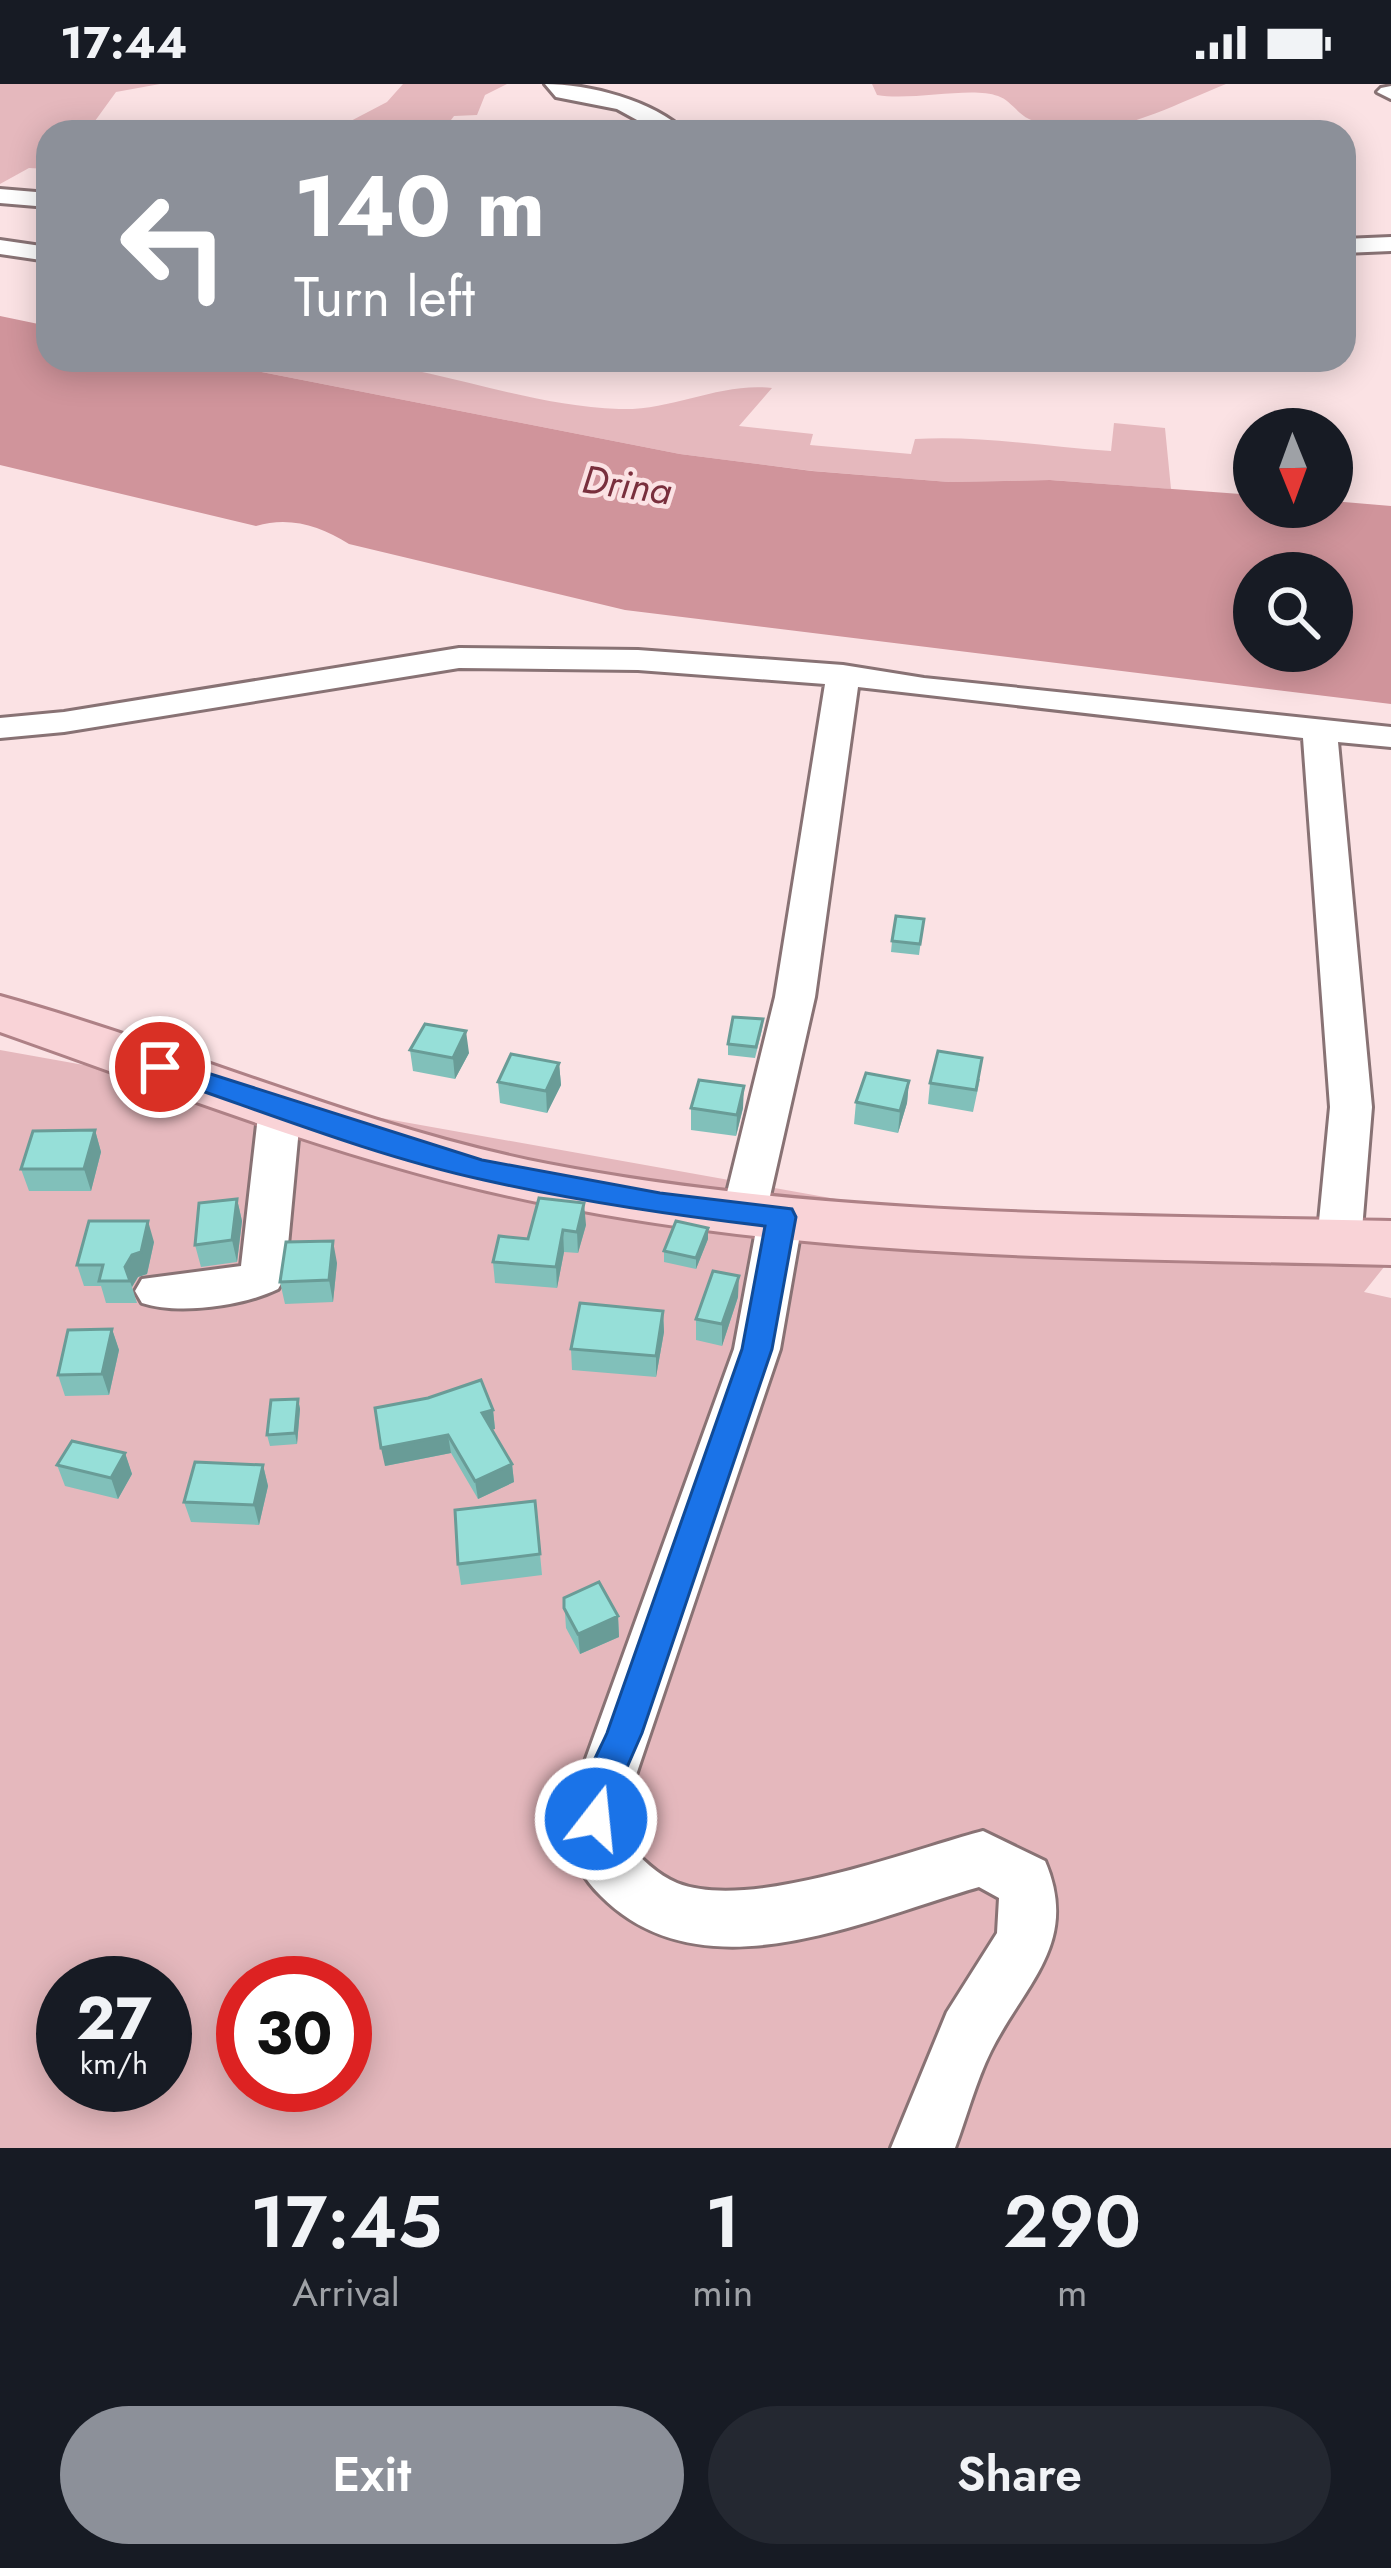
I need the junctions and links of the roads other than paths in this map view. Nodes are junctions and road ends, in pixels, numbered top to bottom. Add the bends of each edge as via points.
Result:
1 (555, 84) edge
2 (653, 120) edge
3 (0, 196) edge
4 (36, 199) edge
5 (1391, 244) edge
6 (1356, 245) edge
7 (0, 247) edge
8 (36, 252) edge
9 (843, 676) junction
10 (0, 728) edge
11 (1320, 731) junction
12 (1391, 737) edge
13 (0, 1013) edge
14 (280, 1107) junction
15 (763, 1215) junction
16 (1365, 1242) edge
17 (158, 1291) dead end
18 (923, 2148) edge

1 - 2 street
3 - 4 street
5 - 6 street
7 - 8 street
9 - 10 street via 638,660 459,658
9 - 11 street
9 - 15 street
11 - 12 street
11 - 16 street
13 - 14 main road
14 - 15 main road via 482,1170
14 - 17 street via 262,1277
15 - 16 main road via 1097,1236
15 - 18 street via 757,1349 603,1781 599,1854 655,1904 713,1918 885,1888 983,1858 1025,1881 1034,1910 1025,1943 969,2030

